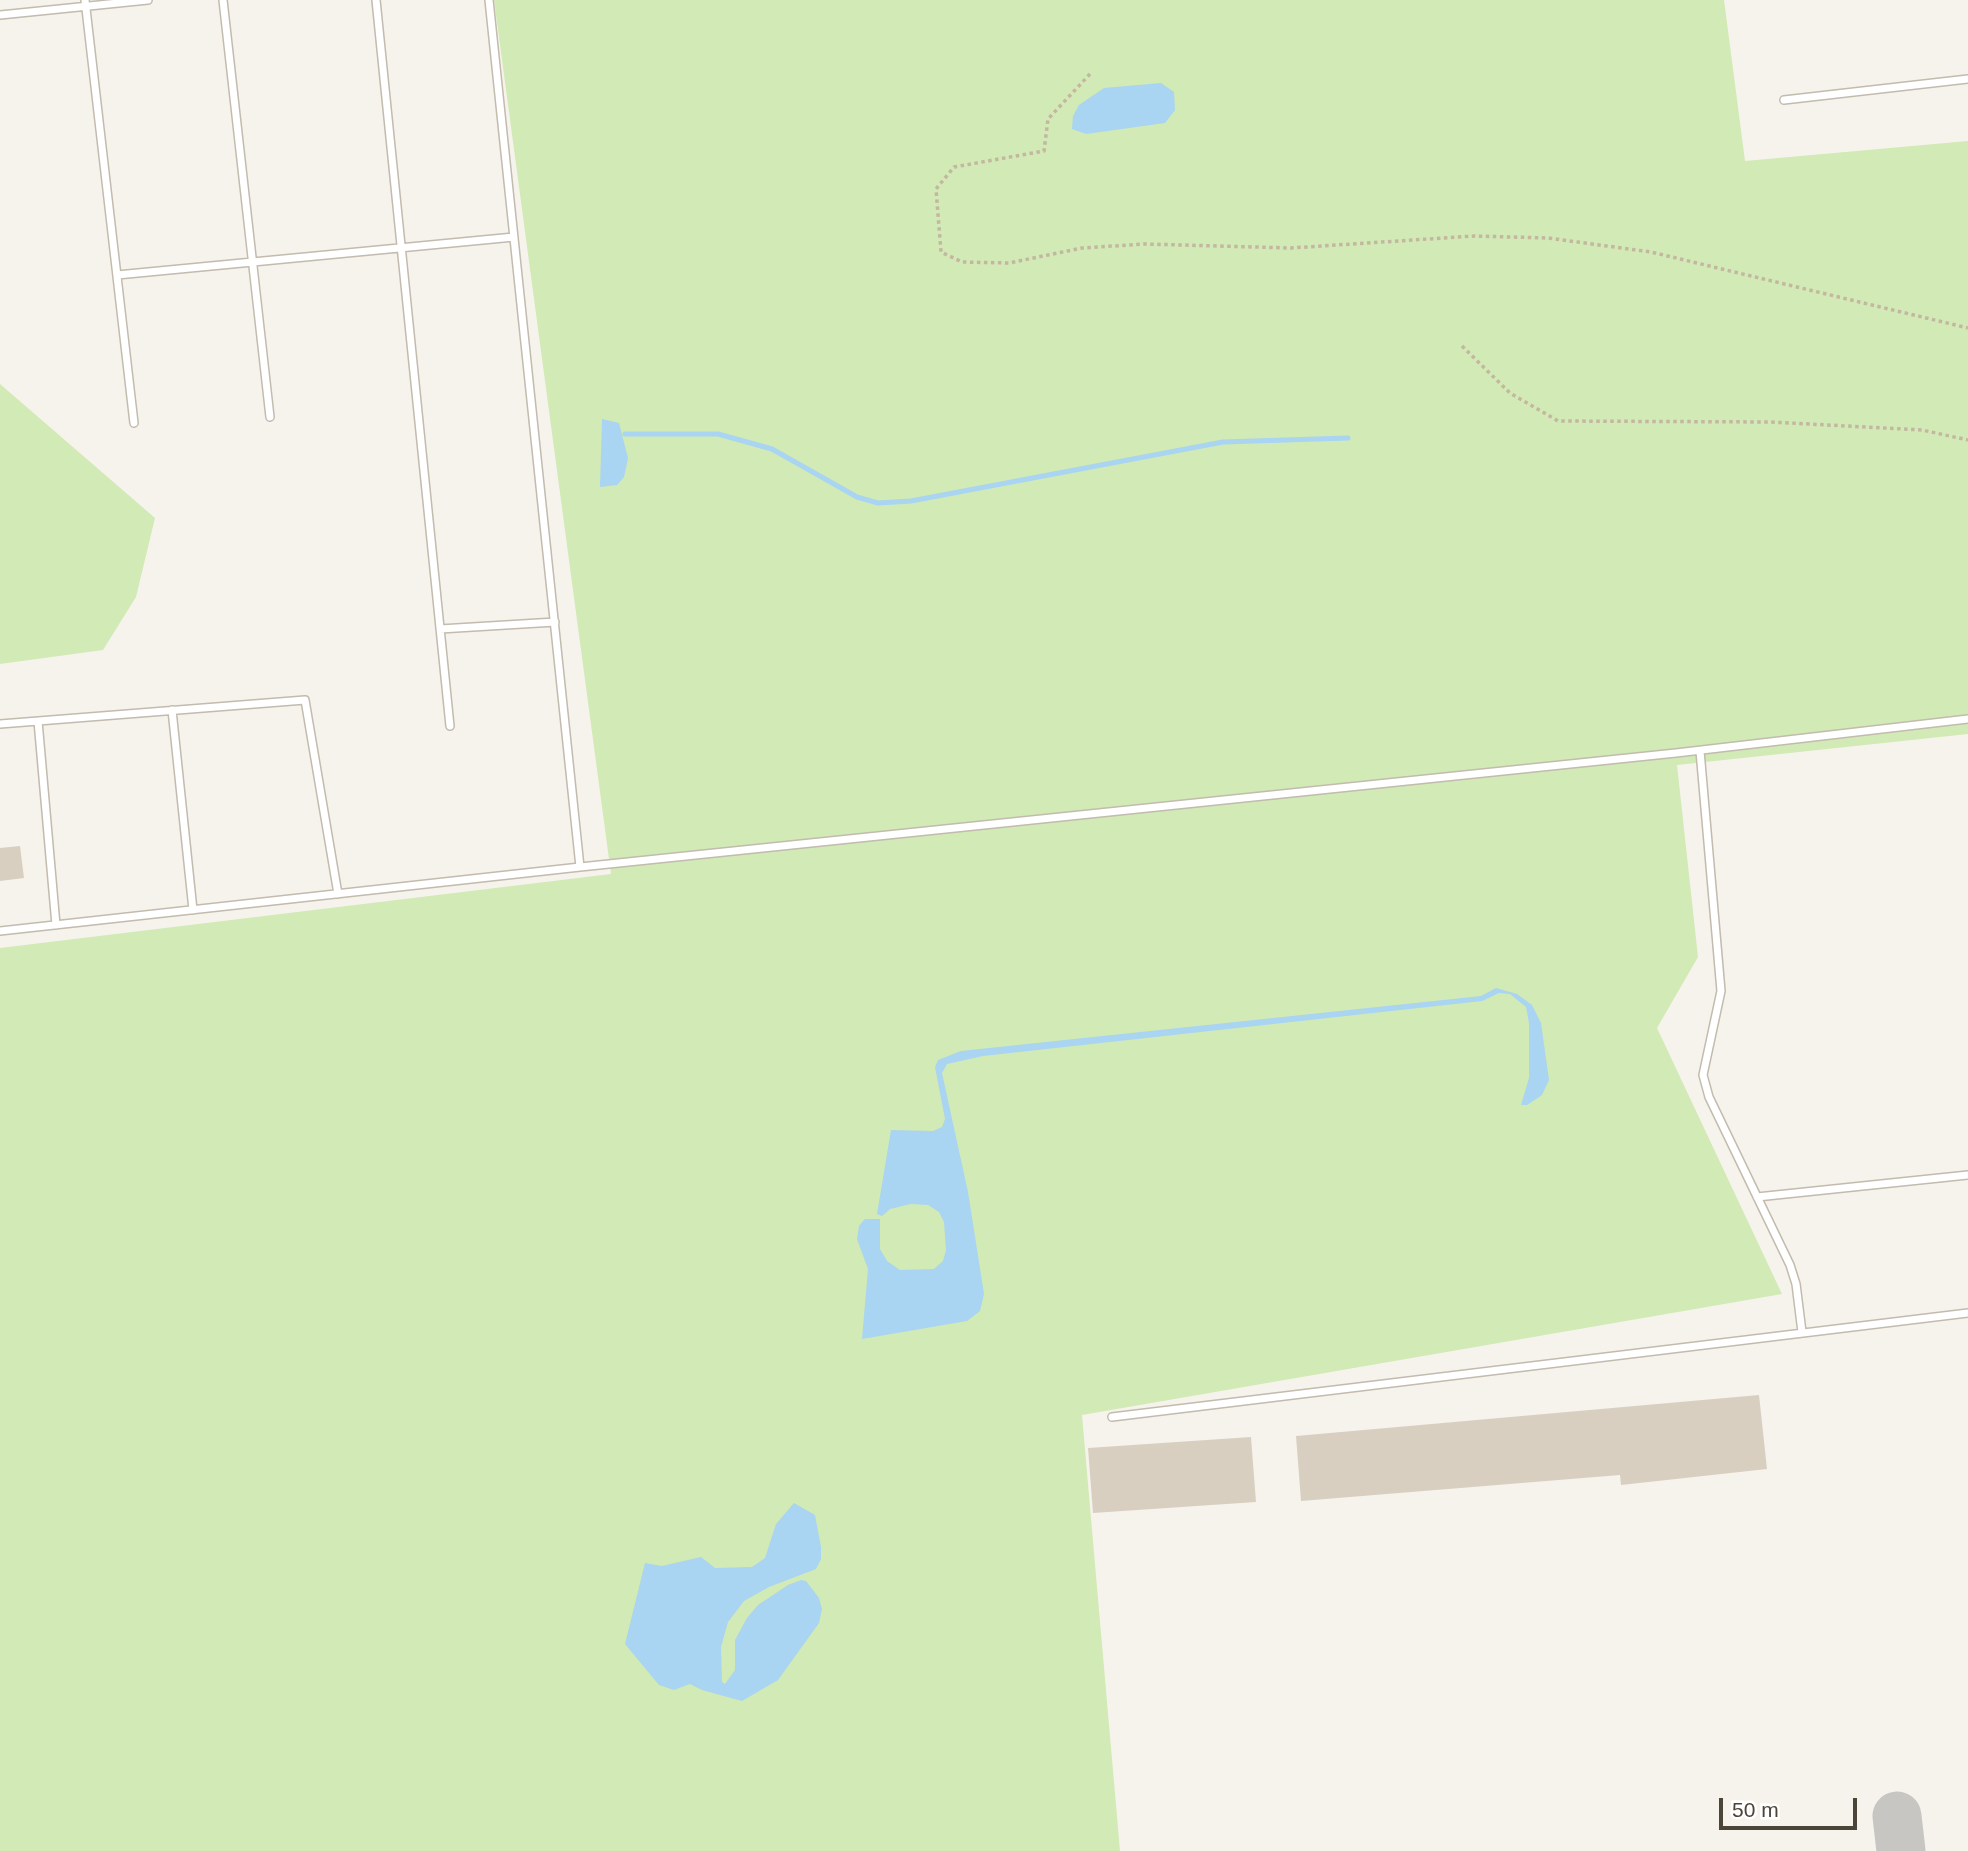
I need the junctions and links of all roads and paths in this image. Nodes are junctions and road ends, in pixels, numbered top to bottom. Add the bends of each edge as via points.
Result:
1 (148, 0) edge
2 (223, 0) edge
3 (376, 0) edge
4 (489, 0) edge
5 (86, 3) edge
6 (0, 15) edge
7 (1090, 74) dead end
8 (1968, 79) edge
9 (1784, 100) dead end
10 (514, 237) junction
11 (400, 248) junction
12 (253, 262) junction
13 (117, 275) junction
14 (1968, 328) edge
15 (1462, 346) dead end
16 (270, 417) dead end
17 (134, 423) dead end
18 (1968, 440) edge
19 (555, 622) junction
20 (440, 629) junction
21 (172, 710) junction
22 (1968, 719) edge
23 (38, 721) junction
24 (0, 724) edge
25 (450, 726) dead end
26 (1700, 751) junction
27 (580, 867) junction
28 (338, 894) junction
29 (193, 910) junction
30 (56, 925) junction
31 (0, 931) edge
32 (1968, 1175) edge
33 (1757, 1196) junction
34 (1968, 1313) edge
35 (1802, 1332) junction
36 (1112, 1417) dead end

1 - 5 lane
2 - 12 lane
3 - 11 lane
4 - 10 lane
5 - 6 lane
5 - 13 lane
7 - 14 path via 1048,120 1044,151 954,167 936,190 941,252 962,262 1009,263 1082,248 1145,244 1291,248 1474,236 1548,238 1651,252
8 - 9 lane
10 - 11 lane
10 - 19 lane
11 - 12 lane
11 - 20 lane
12 - 13 lane
12 - 16 lane
13 - 17 lane
15 - 18 path via 1510,393 1558,421 1771,422 1922,430
19 - 20 lane
19 - 27 lane
20 - 25 lane
21 - 23 lane
21 - 28 lane via 306,700
21 - 29 lane
22 - 26 lane
23 - 24 lane
23 - 30 lane
26 - 27 lane
26 - 33 lane via 1721,991 1703,1075
27 - 28 lane
28 - 29 lane
29 - 30 lane
30 - 31 lane
32 - 33 lane
33 - 35 lane via 1793,1274
34 - 35 lane
35 - 36 lane

